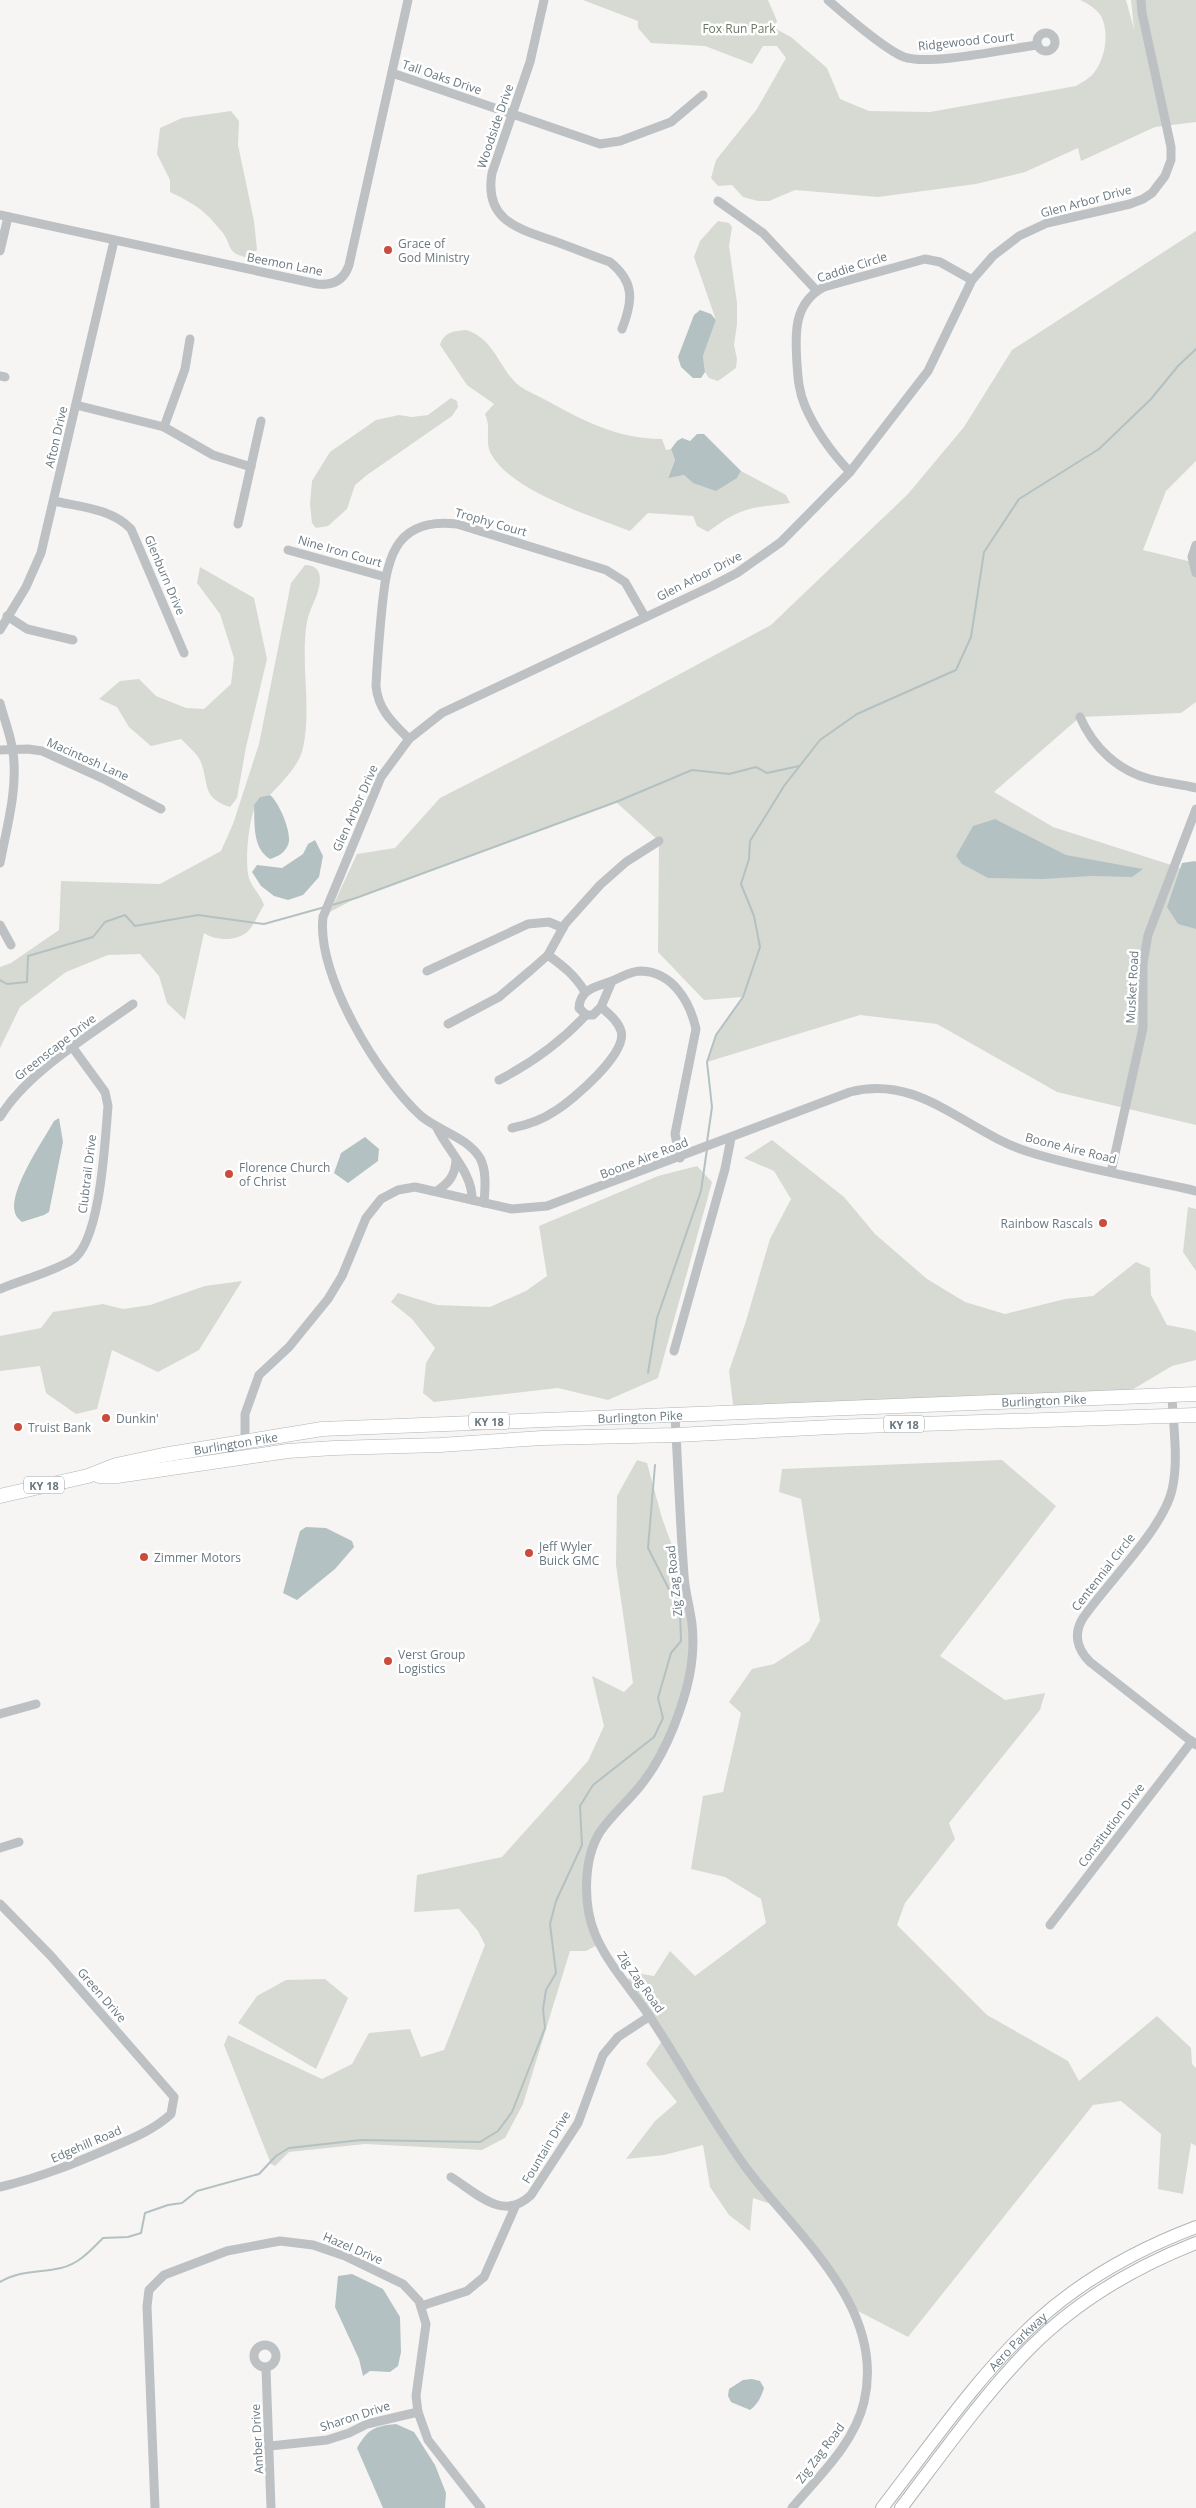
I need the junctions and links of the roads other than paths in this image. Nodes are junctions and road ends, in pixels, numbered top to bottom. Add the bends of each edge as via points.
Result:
1 (408, 0) edge
2 (544, 0) edge
3 (828, 0) edge
4 (1136, 0) edge
5 (1141, 0) edge
6 (1142, 13) junction
7 (1037, 45) dead end
8 (392, 73) junction
9 (703, 95) dead end
10 (512, 115) junction
11 (718, 201) dead end
12 (4, 216) edge
13 (114, 240) junction
14 (0, 251) edge
15 (972, 280) junction
16 (817, 290) junction
17 (622, 329) dead end
18 (190, 339) dead end
19 (76, 405) junction
20 (261, 421) dead end
21 (164, 427) junction
22 (251, 467) junction
23 (850, 472) junction
24 (54, 501) junction
25 (238, 524) dead end
26 (1196, 545) edge
27 (288, 550) dead end
28 (1196, 573) edge
29 (385, 577) junction
30 (7, 616) junction
31 (645, 617) junction
32 (0, 630) edge
33 (73, 640) dead end
34 (184, 653) dead end
35 (0, 703) edge
36 (1080, 717) dead end
37 (409, 739) junction
38 (0, 750) edge
39 (13, 750) junction
40 (1196, 788) edge
41 (161, 809) dead end
42 (1196, 809) edge
43 (659, 841) dead end
44 (0, 863) edge
45 (0, 925) edge
46 (563, 928) junction
47 (11, 945) dead end
48 (548, 955) junction
49 (427, 971) dead end
50 (612, 981) junction
51 (585, 992) junction
52 (132, 1004) dead end
53 (601, 1007) junction
54 (586, 1015) junction
55 (448, 1024) dead end
56 (72, 1048) junction
57 (499, 1080) dead end
58 (0, 1117) edge
59 (437, 1128) junction
60 (512, 1128) dead end
61 (731, 1138) junction
62 (680, 1158) junction
63 (456, 1160) junction
64 (1111, 1172) junction
65 (437, 1191) junction
66 (1196, 1191) edge
67 (472, 1200) junction
68 (484, 1203) junction
69 (0, 1289) edge
70 (674, 1351) dead end
71 (1196, 1394) edge
72 (1172, 1395) junction
73 (675, 1415) junction
74 (1196, 1415) edge
75 (1172, 1416) junction
76 (676, 1435) junction
77 (244, 1440) junction
78 (247, 1457) junction
79 (88, 1476) junction
80 (0, 1496) edge
81 (36, 1704) dead end
82 (0, 1714) edge
83 (1194, 1743) edge
84 (19, 1842) dead end
85 (0, 1848) edge
86 (1, 1908) edge
87 (1050, 1925) dead end
88 (650, 2016) junction
89 (173, 2108) joint
90 (452, 2177) dead end
91 (1, 2185) edge
92 (515, 2207) junction
93 (1196, 2227) edge
94 (1196, 2243) edge
95 (421, 2306) junction
96 (266, 2369) dead end
97 (418, 2412) junction
98 (270, 2446) junction
99 (155, 2508) edge
100 (271, 2508) edge
101 (481, 2508) edge
102 (792, 2508) edge
103 (882, 2508) edge
104 (901, 2508) edge

1 - 8 street, Beemon Lane
2 - 10 street, Woodside Drive via 530,62
3 - 7 street, Ridgewood Court via 893,50 915,60 936,60
4 - 6 street, Glen Arbor Drive
5 - 6 street, Glen Arbor Drive
6 - 15 street, Glen Arbor Drive via 1171,140 1171,160 1165,176 1152,193 1136,202 1056,220 1019,236 993,256
8 - 10 street, Tall Oaks Drive
8 - 13 street, Beemon Lane via 349,265 339,280 317,284
9 - 10 street, Tall Oaks Drive via 670,122 608,143 591,142
10 - 17 street, Woodside Drive via 492,173 490,192 496,208 515,227 610,262 619,269 629,287 630,297 630,309
11 - 16 street via 762,233
12 - 13 street, Beemon Lane
12 - 14 street
13 - 19 street, Afton Drive
15 - 16 street, Caddie Circle via 940,262 925,259
15 - 23 street, Glen Arbor Drive via 928,371
16 - 23 street, Caddie Circle via 796,320 799,388 812,421
18 - 21 street via 185,369
19 - 21 street
19 - 24 street, Afton Drive
20 - 22 street
21 - 22 street via 213,455
22 - 25 street
23 - 31 street, Glen Arbor Drive via 800,526 762,557 712,586
24 - 30 street, Afton Drive via 35,569
24 - 34 street, Glenburn Drive via 115,516 131,529
26 - 28 street via 1192,557
27 - 29 street, Nine Iron Court
29 - 31 street, Trophy Court via 392,553 407,535 431,524 457,524 612,573 630,588
29 - 37 street, Trophy Court via 377,694 385,714
30 - 32 street, Afton Drive
30 - 33 street via 27,628
31 - 37 street, Glen Arbor Drive via 454,706
35 - 39 street
36 - 40 street via 1100,748 1126,769 1150,779
37 - 59 street, Glen Arbor Drive via 389,764 374,791 325,908 322,934 332,980 347,1012 395,1086 421,1116
38 - 39 street, Macintosh Lane
39 - 41 street, Macintosh Lane via 28,748 42,752
39 - 44 street via 14,790
42 - 64 street, Musket Road via 1148,935 1143,963 1143,1028
43 - 46 street via 626,862 600,885
45 - 47 street
46 - 48 street
46 - 49 street via 549,922 528,924
48 - 51 street via 578,979
48 - 55 street via 499,997
50 - 51 street
50 - 53 street
50 - 62 street via 628,973 642,971 659,976 676,988 693,1012 696,1028 675,1134
51 - 54 street via 579,1008
52 - 56 street, Greenscape Drive
53 - 54 street via 593,1015
53 - 60 street via 622,1032 620,1047 588,1085 555,1112
54 - 57 street via 531,1063
56 - 58 street, Greenscape Drive via 21,1089
56 - 69 street, Clubtrail Drive via 105,1092 108,1106 96,1215 85,1246 73,1260
59 - 63 street, Glen Arbor Drive
59 - 68 street, Glen Arbor Drive via 464,1143 480,1158
61 - 62 street, Boone Aire Road
61 - 64 street, Boone Aire Road via 850,1092 892,1088 932,1102 1009,1145
61 - 70 street
62 - 68 street, Boone Aire Road via 547,1206 512,1209
63 - 65 street via 456,1170 451,1179
63 - 67 street, Glen Arbor Drive via 470,1185
64 - 66 street, Boone Aire Road
65 - 67 street, Boone Aire Road
65 - 77 street, Boone Aire Road via 406,1187 381,1199 369,1211 342,1276 328,1299 290,1347 259,1374 244,1414
67 - 68 street, Boone Aire Road
71 - 72 main road, Burlington Pike / KY 18
72 - 73 main road, Burlington Pike / KY 18
72 - 75 street, Centennial Circle
73 - 76 street, Zig Zag Road
73 - 77 main road, Burlington Pike / KY 18 via 322,1429
74 - 75 main road, Burlington Pike / KY 18
75 - 76 main road, Burlington Pike / KY 18 via 842,1426
75 - 83 street, Centennial Circle via 1175,1472 1169,1500 1157,1522 1083,1618 1077,1637 1090,1662
76 - 78 main road, Burlington Pike / KY 18 via 334,1448
76 - 88 street, Zig Zag Road via 684,1579 692,1625 693,1651 687,1689 661,1755 644,1782 599,1834 592,1851 587,1894 595,1933 610,1962
77 - 78 street, Boone Aire Road
77 - 79 main road, Burlington Pike / KY 18 via 116,1465
78 - 79 main road, Burlington Pike / KY 18 via 117,1476
79 - 80 main road, Burlington Pike / KY 18
81 - 82 street
83 - 87 street, Constitution Drive
84 - 85 street
86 - 89 street, Green Drive via 51,1956 174,2097
88 - 92 street, Fountain Drive via 618,2037 603,2055 578,2123 532,2195
88 - 102 street, Zig Zag Road via 750,2173 827,2268 854,2309 861,2329 868,2377 860,2417 842,2448
89 - 91 street, Edgehill Road via 165,2120 66,2168 38,2178
90 - 92 street via 492,2203
92 - 95 street via 484,2277 467,2291
93 - 103 main road, Aero Parkway via 1126,2258 1038,2320 977,2385
94 - 104 main road, Aero Parkway via 1119,2280 1038,2341 992,2391
95 - 97 street, Hazel Drive via 426,2324 416,2396
95 - 99 street, Hazel Drive via 413,2292 403,2284 345,2256 305,2244 280,2241 246,2246 164,2274 149,2290 147,2306
96 - 98 street, Amber Drive
97 - 98 street, Sharon Drive via 367,2424 327,2440
97 - 101 street, Hazel Drive via 428,2440
98 - 100 street, Amber Drive

